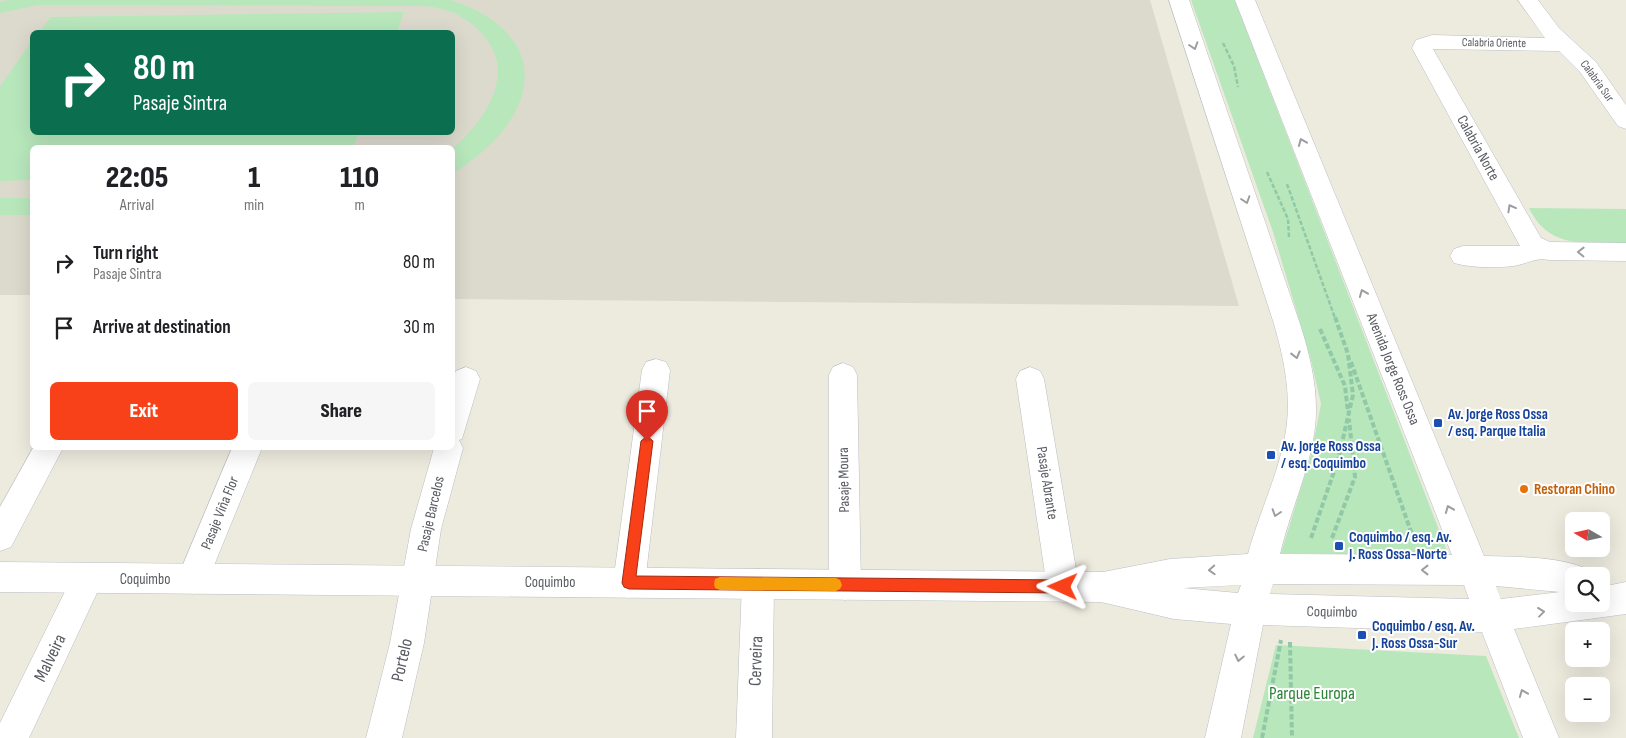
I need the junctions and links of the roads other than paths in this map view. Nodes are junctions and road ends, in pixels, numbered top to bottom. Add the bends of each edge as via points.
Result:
1 (1179, 0) edge
2 (1245, 0) edge
3 (1528, 0) edge
4 (1423, 45) joint
5 (1565, 45) junction
6 (1626, 121) edge
7 (1537, 248) junction
8 (1626, 252) edge
9 (1464, 256) dead end
10 (656, 370) dead end
11 (843, 375) dead end
12 (466, 379) dead end
13 (1030, 379) dead end
14 (455, 419) edge
15 (47, 450) edge
16 (246, 450) edge
17 (447, 450) edge
18 (0, 537) edge
19 (1261, 569) junction
20 (1474, 570) junction
21 (0, 577) edge
22 (88, 578) junction
23 (1565, 578) edge
24 (193, 579) junction
25 (417, 581) junction
26 (629, 583) junction
27 (758, 584) junction
28 (1610, 584) edge
29 (845, 585) junction
30 (1063, 587) junction
31 (1101, 587) junction
32 (1626, 587) edge
33 (1626, 598) edge
34 (1610, 601) edge
35 (1565, 607) edge
36 (1251, 610) junction
37 (1492, 616) junction
38 (11, 738) edge
39 (384, 738) edge
40 (754, 738) edge
41 (1223, 738) edge
42 (1541, 738) edge

1 -> 19 street via 1284,314 1299,370 1301,425
20 -> 2 street, Avenida Jorge Ross Ossa
3 - 5 street, Calabria Sur
4 - 5 street, Calabria Oriente via 1432,42
7 -> 4 street, Calabria Norte via 1529,240
5 - 6 street, Calabria Sur via 1588,67
8 -> 7 street
7 - 9 street via 1519,256
10 - 26 street
11 - 29 street, Pasaje Moura
12 - 14 street
13 - 30 street, Pasaje Abrante
15 - 18 street
16 - 24 street, Pasaje Viña Flor
17 - 25 street, Pasaje Barcelos via 426,528
20 -> 19 street, Coquimbo
19 -> 31 street, Coquimbo via 1165,574
19 - 36 street
20 - 23 street, Coquimbo
20 - 37 street, Avenida Jorge Ross Ossa
21 - 22 street, Coquimbo
22 - 24 street, Coquimbo
22 - 38 street, Malveira
24 - 25 street, Coquimbo
25 - 26 street, Coquimbo
25 - 39 street, Portelo via 407,643
26 - 27 street, Coquimbo
27 - 29 street, Coquimbo
27 - 40 street, Cerveira
28 - 32 street
29 - 30 street, Coquimbo
30 - 31 street, Coquimbo
31 - 36 street, Coquimbo via 1174,603
33 - 34 street
37 -> 35 street, Coquimbo
36 - 37 street, Coquimbo
36 -> 41 street
42 -> 37 street, Avenida Jorge Ross Ossa

